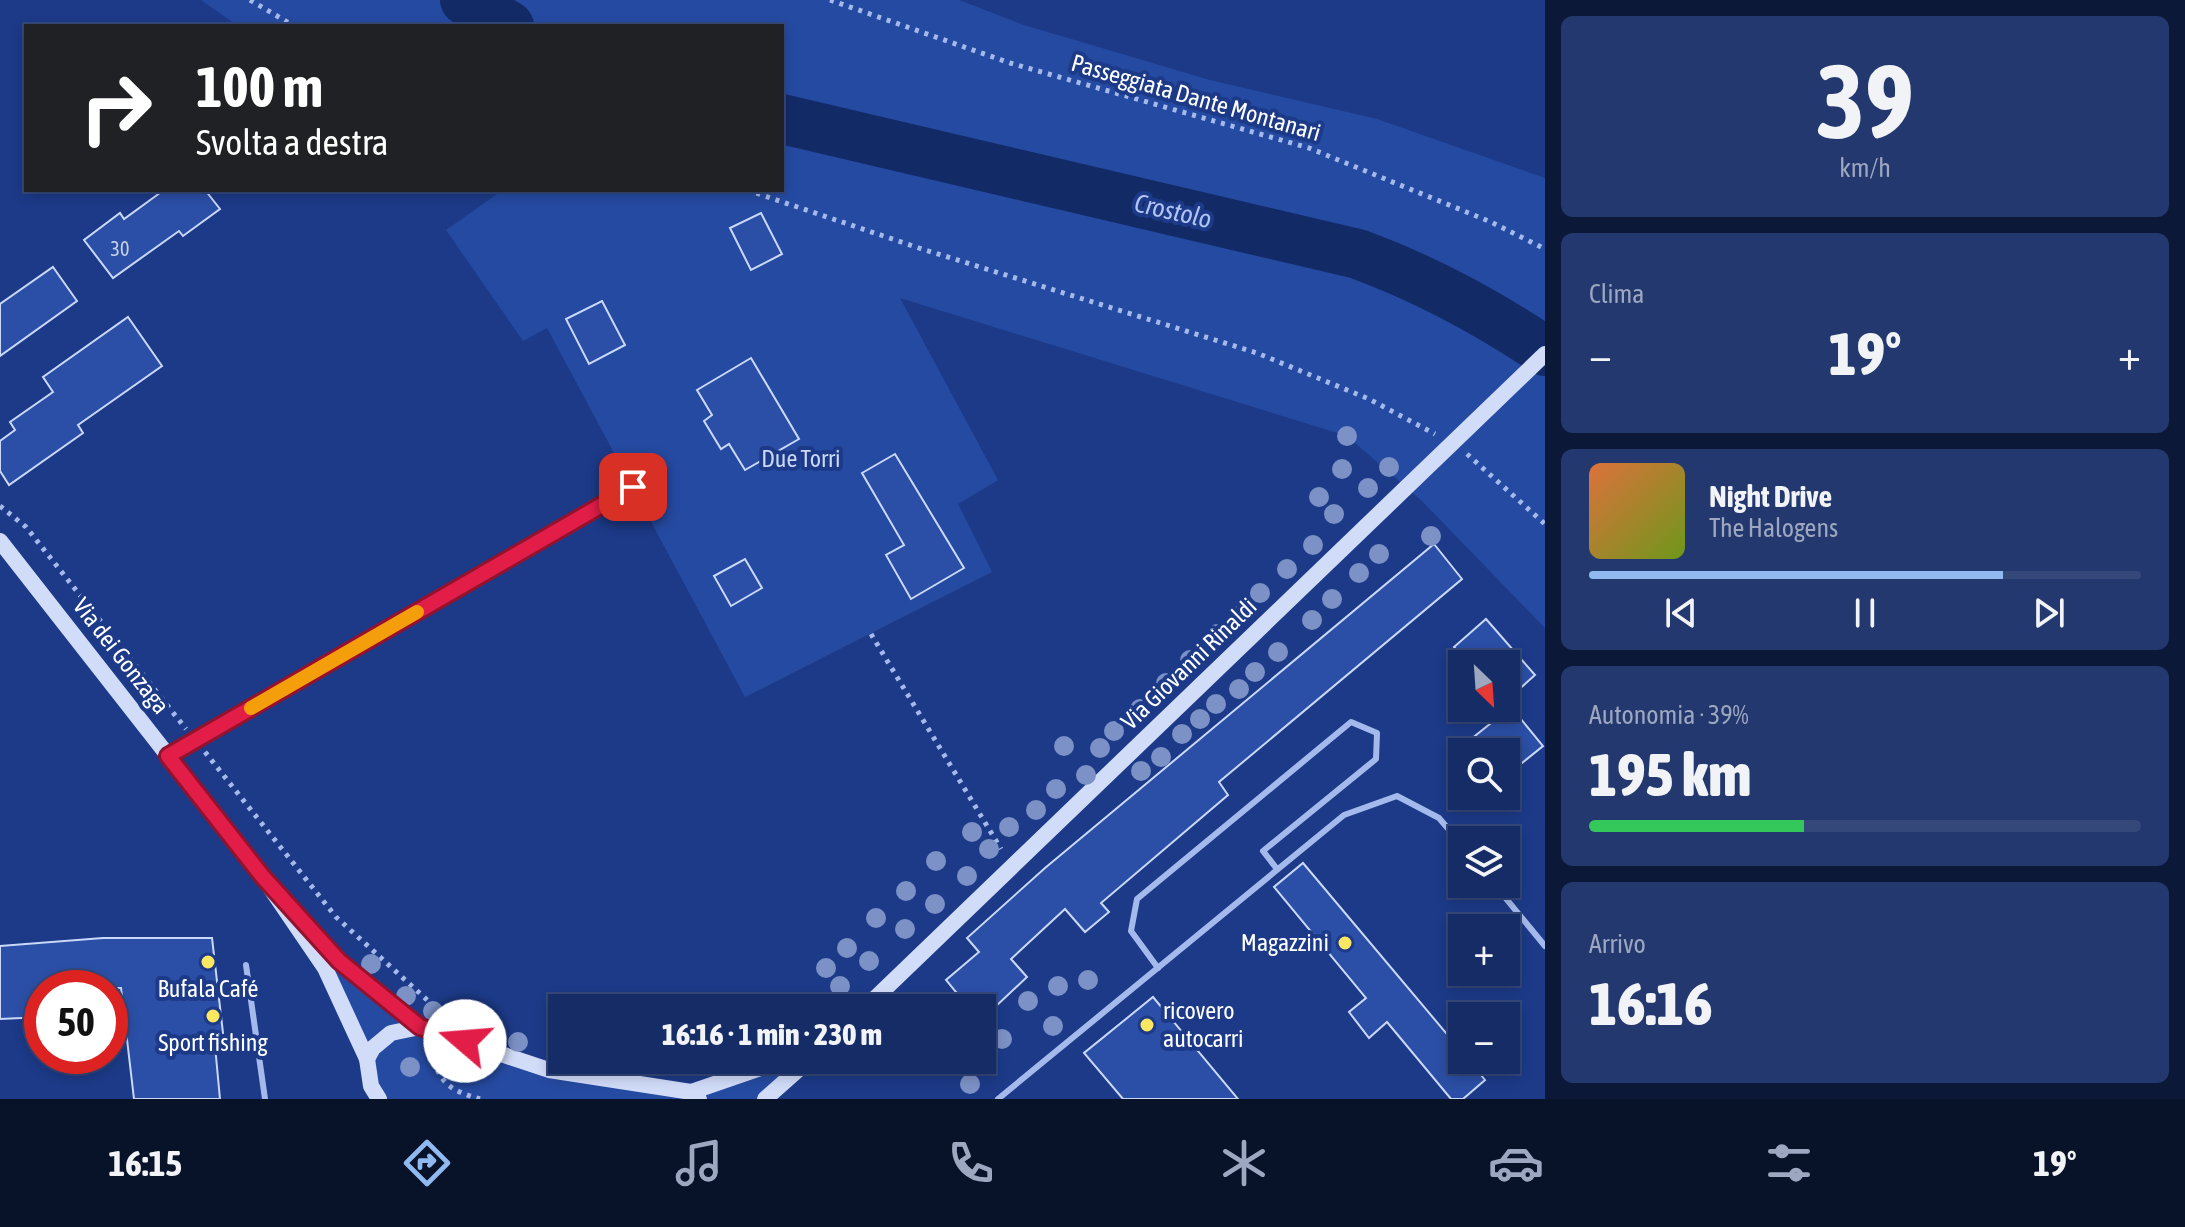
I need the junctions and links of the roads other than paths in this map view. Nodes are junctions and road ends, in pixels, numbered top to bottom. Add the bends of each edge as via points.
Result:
1 (1545, 354) edge
2 (633, 487) dead end
3 (0, 541) edge
4 (168, 756) junction
5 (1448, 829) edge
6 (1277, 869) junction
7 (263, 877) junction
8 (1506, 898) edge
9 (1545, 946) edge
10 (246, 965) dead end
11 (1158, 968) junction
12 (880, 994) edge
13 (420, 1027) junction
14 (367, 1059) junction
15 (749, 1074) edge
16 (793, 1074) edge
17 (371, 1095) edge
18 (695, 1096) edge
19 (265, 1099) edge
20 (765, 1099) edge
21 (998, 1099) edge

1 - 12 main road, Via Giovanni Rinaldi
2 - 4 street
3 - 4 main road, Via dei Gonzaga
4 - 7 main road, Via dei Gonzaga
5 - 6 lane via 1439,818 1397,796 1344,815
6 - 11 lane
6 - 11 lane via 1263,851 1376,759 1377,733 1351,722 1137,899 1131,931
7 - 13 main road, Via dei Gonzaga via 339,961
7 - 14 main road, Via dei Gonzaga via 325,968
8 - 9 lane
10 - 19 lane
11 - 21 lane
13 - 14 main road via 391,1033
13 - 18 main road, Via dei Gonzaga via 549,1070
14 - 17 main road, Via dei Gonzaga
15 - 18 main road
16 - 20 main road

